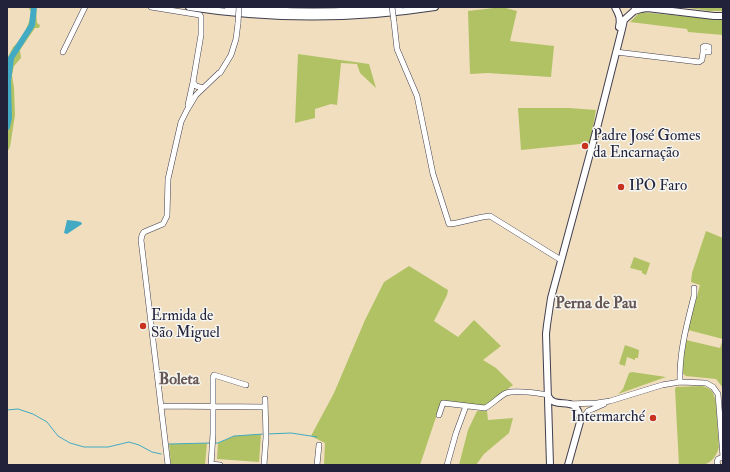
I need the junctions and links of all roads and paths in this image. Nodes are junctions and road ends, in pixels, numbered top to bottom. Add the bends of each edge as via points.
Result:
1 (85, 7) edge
2 (151, 7) edge
3 (188, 7) edge
4 (228, 7) edge
5 (239, 7) edge
6 (392, 7) edge
7 (399, 7) edge
8 (435, 7) edge
9 (668, 7) edge
10 (617, 9) edge
11 (633, 11) edge
12 (723, 13) edge
13 (723, 16) edge
14 (63, 52) dead end
15 (616, 52) junction
16 (703, 52) dead end
17 (193, 82) junction
18 (203, 88) junction
19 (602, 105) junction
20 (188, 108) junction
21 (561, 260) junction
22 (694, 288) dead end
23 (680, 382) junction
24 (246, 385) dead end
25 (548, 396) junction
26 (265, 399) dead end
27 (610, 401) junction
28 (555, 403) junction
29 (569, 404) junction
30 (161, 406) junction
31 (213, 406) junction
32 (265, 406) junction
33 (466, 406) junction
34 (548, 408) junction
35 (439, 414) dead end
36 (580, 422) junction
37 (319, 445) dead end
38 (723, 457) edge
39 (168, 465) edge
40 (211, 465) edge
41 (220, 465) edge
42 (264, 465) edge
43 (317, 465) edge
44 (447, 465) edge
45 (550, 465) edge
46 (568, 465) edge
47 (717, 465) edge

1 - 14 street
2 - 17 street via 200,15 201,35
3 - 8 main road via 261,15 313,17 372,15
4 - 7 main road via 320,12
5 - 18 street, bridge via 236,38 231,55 220,73
6 - 21 street, bridge via 397,49 417,96 433,174 449,224 490,216
9 - 12 main road
10 - 11 main road via 624,15
10 - 19 main road via 620,22
11 - 13 main road via 647,8
11 - 15 main road via 624,20
15 - 16 street via 699,62 702,60
15 - 19 main road
17 - 18 street
17 - 20 street
18 - 20 street
19 - 21 main road
20 - 30 street via 168,179 167,216 163,224 144,232 141,240
21 - 25 main road via 547,325
22 - 23 street via 682,346
23 - 27 street
23 - 38 street via 706,383 716,390
24 - 31 street via 214,375
25 - 28 main road
25 - 33 street via 540,393 514,392 506,393 485,408
25 - 34 main road
26 - 32 street
27 - 29 street
27 - 36 street via 588,411
28 - 29 main road
28 - 34 main road
29 - 36 main road via 574,405 579,411
30 - 31 street
30 - 39 street
31 - 32 street
31 - 40 street
32 - 42 street
33 - 35 street via 442,403
33 - 44 street
34 - 45 main road
36 - 46 main road
37 - 43 street
38 - 47 street via 718,459
40 - 41 street

